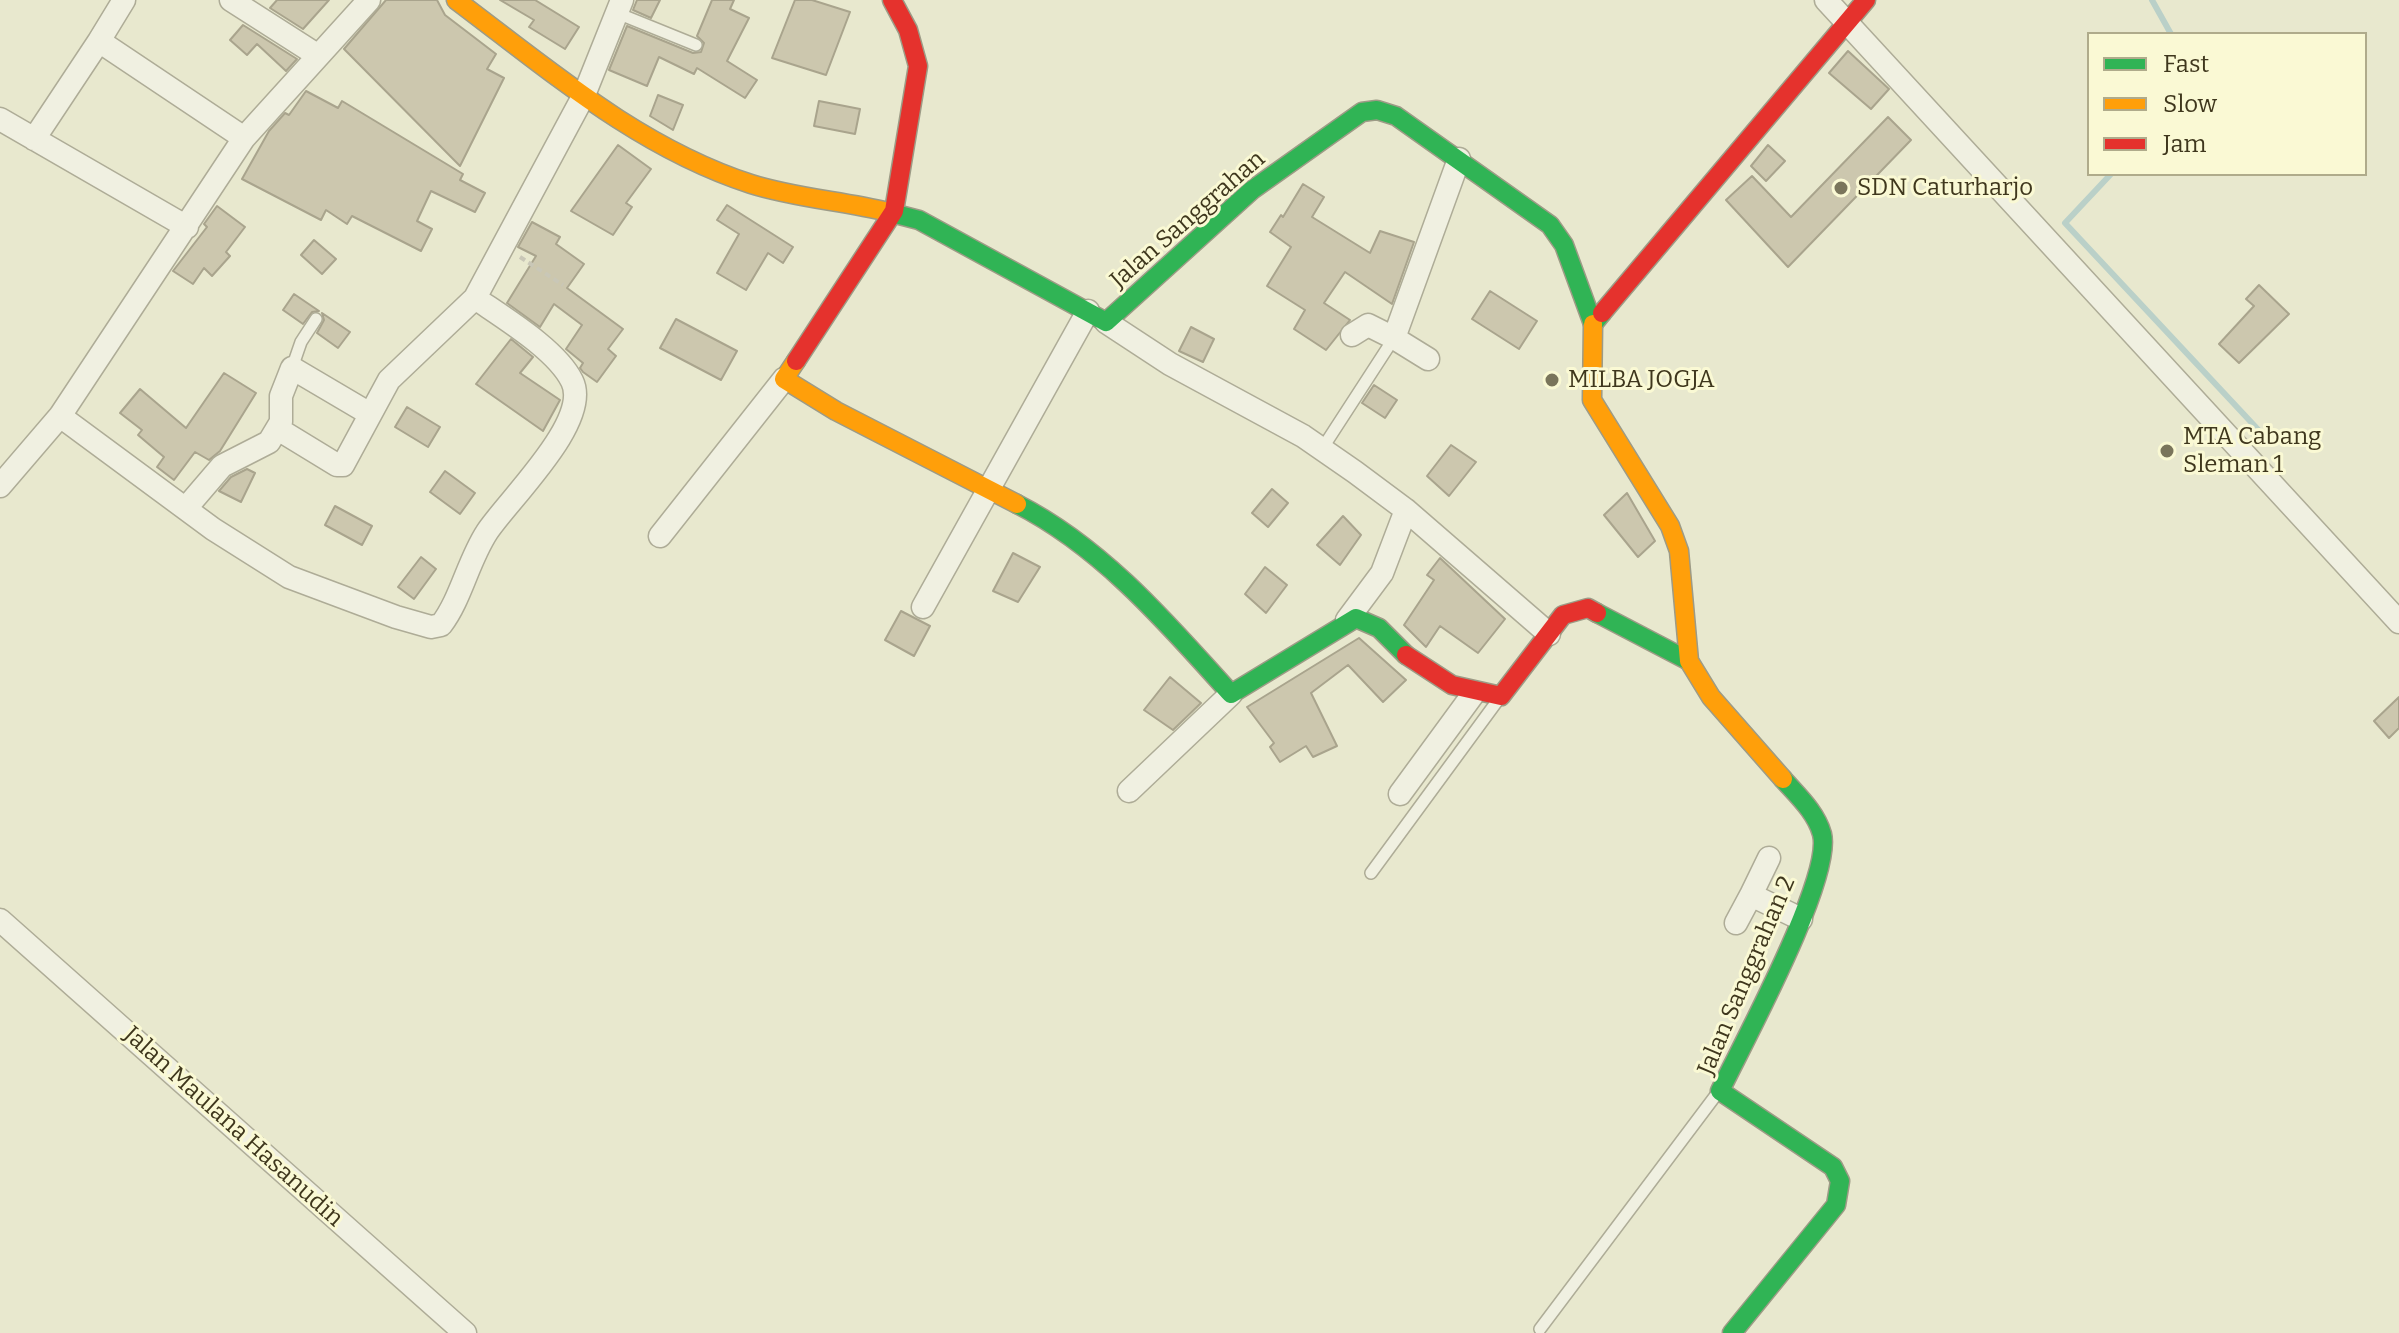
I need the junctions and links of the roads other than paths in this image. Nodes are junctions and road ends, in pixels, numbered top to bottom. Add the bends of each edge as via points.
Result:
1 (124, 0) edge
2 (231, 0) edge
3 (369, 0) edge
4 (456, 0) edge
5 (892, 0) edge
6 (1826, 0) edge
7 (1866, 0) edge
8 (620, 6) edge
9 (1849, 24) junction
10 (99, 41) junction
11 (696, 45) dead end
12 (317, 55) junction
13 (584, 95) junction
14 (0, 119) edge
15 (244, 138) junction
16 (34, 139) junction
17 (1459, 159) junction
18 (894, 211) junction
19 (187, 227) junction
20 (475, 298) junction
21 (1097, 317) junction
22 (316, 319) dead end
23 (1593, 324) junction
24 (1352, 335) dead end
25 (1394, 338) junction
26 (1428, 359) dead end
27 (292, 368) junction
28 (784, 379) junction
29 (370, 414) junction
30 (60, 416) junction
31 (278, 429) junction
32 (1322, 449) junction
33 (0, 486) edge
34 (987, 490) junction
35 (186, 508) junction
36 (1406, 510) junction
37 (660, 536) dead end
38 (923, 607) dead end
39 (1347, 620) junction
40 (2399, 622) edge
41 (1549, 634) junction
42 (1689, 661) junction
43 (1474, 693) junction
44 (1231, 694) junction
45 (1501, 696) junction
46 (1129, 791) dead end
47 (1400, 794) dead end
48 (1769, 858) dead end
49 (1371, 873) dead end
50 (1751, 895) junction
51 (1801, 919) junction
52 (0, 920) edge
53 (1736, 923) dead end
54 (1720, 1091) junction
55 (1540, 1329) dead end
56 (465, 1333) edge
57 (1732, 1333) edge

1 - 10 street
2 - 12 street
3 - 12 street
4 - 13 street
5 - 18 street via 918,66
6 - 9 street
7 - 9 street
8 - 11 lane
8 - 13 street
9 - 23 street
9 - 40 street
10 - 15 street
10 - 16 street
12 - 15 street
13 - 18 street via 678,156 748,183 820,202
13 - 20 street
14 - 16 street
15 - 19 street
16 - 19 street
17 - 21 street, Jalan Sanggrahan via 1396,116 1362,112 1252,190
17 - 23 street, Jalan Sanggrahan via 1550,225 1564,245
17 - 25 street
18 - 21 street
18 - 28 street
19 - 30 street
20 - 29 street via 389,380
20 - 35 street via 554,357 574,383 575,403 540,466 480,543 441,625 396,617 289,577
21 - 32 street
21 - 34 street
22 - 27 lane
23 - 42 street, Jalan Sanggrahan 2 via 1592,400 1670,526 1679,551
24 - 25 street via 1368,325
25 - 26 street
25 - 32 lane
27 - 29 street
27 - 31 street via 281,396
28 - 34 street
28 - 37 street
29 - 31 street via 343,465
30 - 33 street
30 - 35 street
31 - 35 street via 262,447 222,466
32 - 36 street
34 - 38 street
34 - 44 street via 1039,515 1090,553 1157,612
36 - 39 street via 1382,573
36 - 41 street
39 - 43 street via 1375,624 1429,674
39 - 44 street
41 - 42 street via 1563,615 1588,608
41 - 45 street
42 - 51 street, Jalan Sanggrahan 2 via 1711,697 1809,808 1822,834 1823,860
43 - 45 street
43 - 47 street
44 - 46 street
45 - 49 lane
48 - 50 street
50 - 51 street
50 - 53 street
51 - 54 street, Jalan Sanggrahan 2
52 - 56 street, Jalan Maulana Hasanudin
54 - 55 lane
54 - 57 street, Jalan Sanggrahan 2 via 1833,1167 1841,1191 1836,1205

